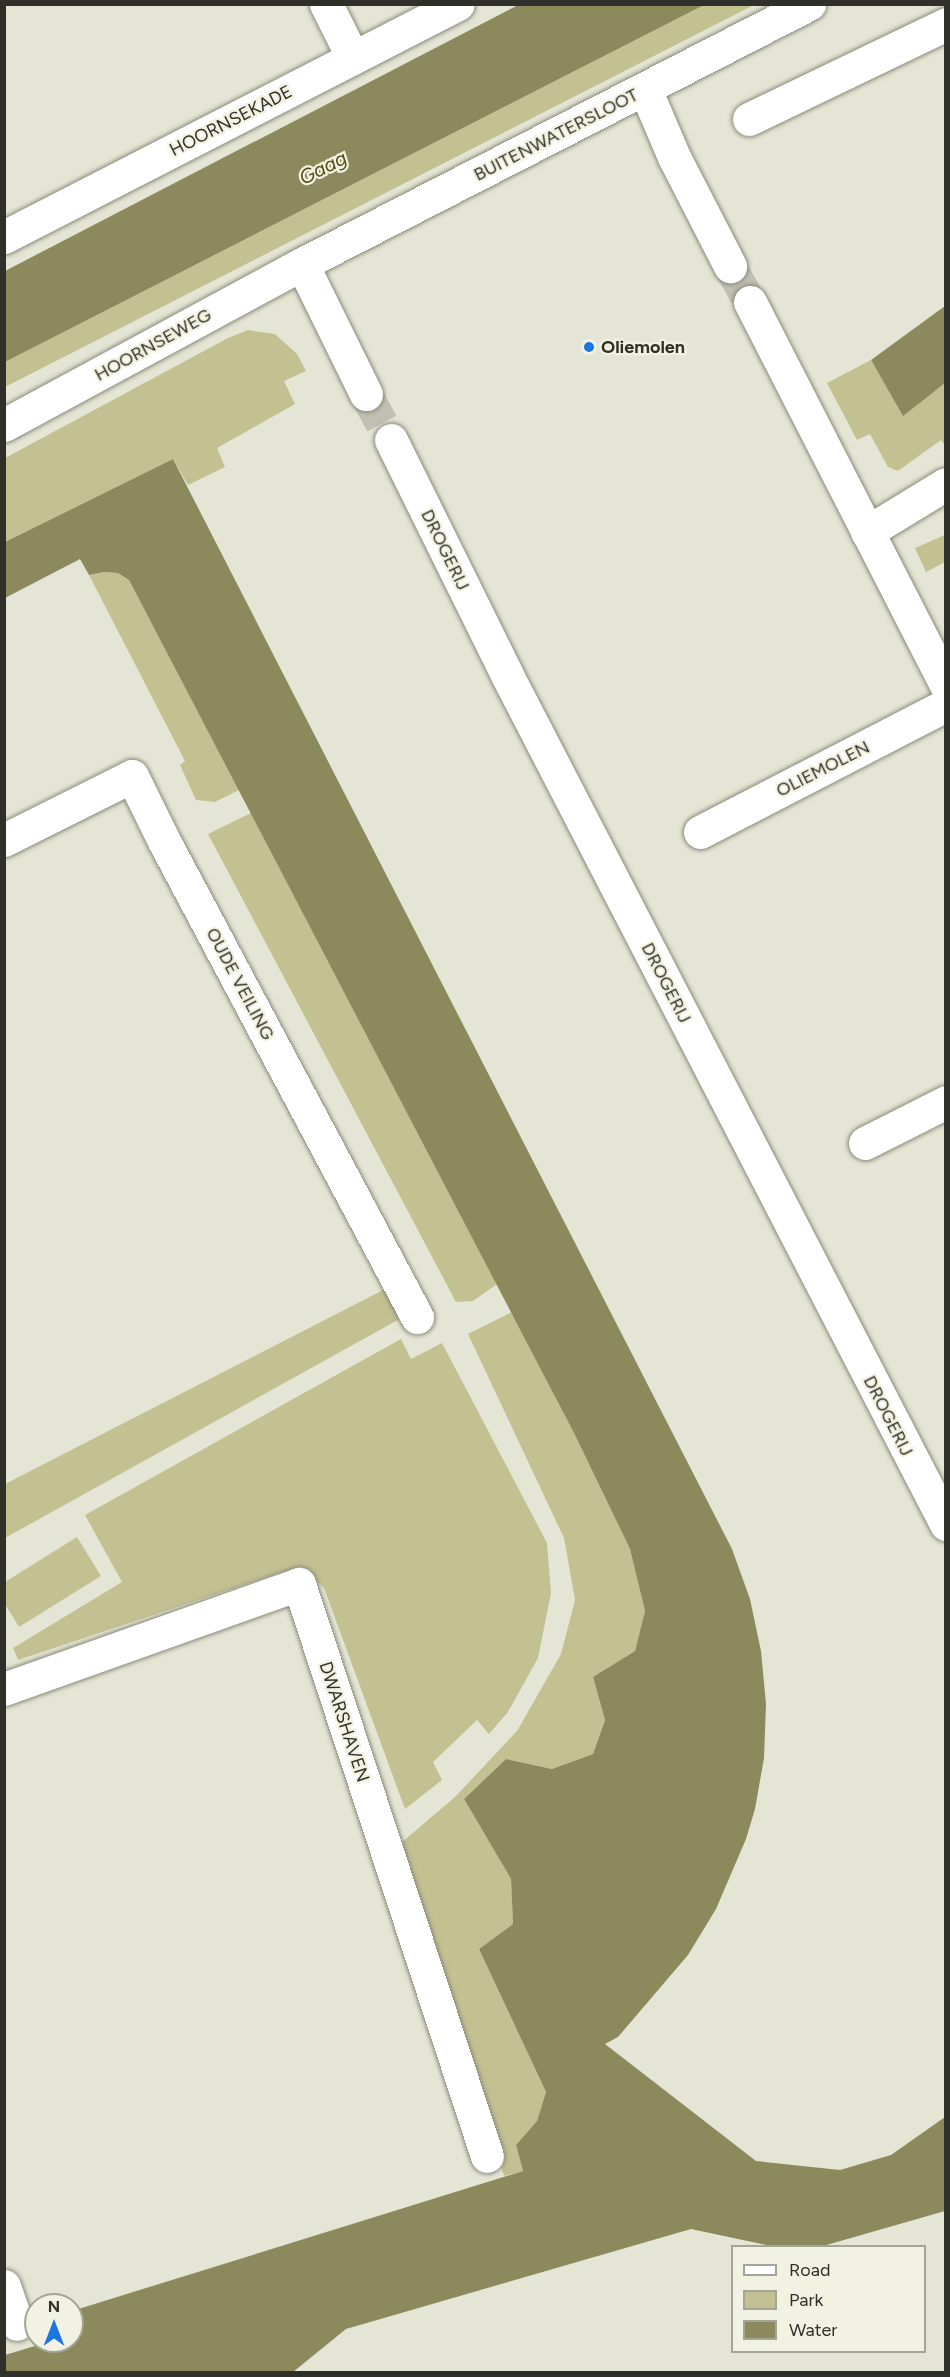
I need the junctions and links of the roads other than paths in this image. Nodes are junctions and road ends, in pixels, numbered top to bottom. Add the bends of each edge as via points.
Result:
1 (326, 4) edge
2 (458, 4) edge
3 (809, 4) edge
4 (945, 24) edge
5 (353, 58) junction
6 (645, 89) junction
7 (749, 119) dead end
8 (4, 237) edge
9 (302, 264) junction
10 (730, 266) tunnel mouth
11 (750, 302) tunnel mouth
12 (366, 394) tunnel mouth
13 (4, 425) edge
14 (391, 440) tunnel mouth
15 (945, 484) edge
16 (867, 532) junction
17 (945, 685) edge
18 (945, 705) edge
19 (700, 832) dead end
20 (4, 840) edge
21 (945, 1102) edge
22 (865, 1143) dead end
23 (417, 1317) dead end
24 (945, 1524) edge
25 (4, 1689) edge
26 (487, 2156) dead end
27 (4, 2286) edge
28 (17, 2324) dead end

1 - 5 street
2 - 5 street, HOORNSEKADE
3 - 6 street, BUITENWATERSLOOT
4 - 7 street
5 - 8 street, HOORNSEKADE
6 - 9 street, BUITENWATERSLOOT
6 - 10 street via 674,157
9 - 12 street
9 - 13 street, HOORNSEWEG
11 - 16 street
14 - 24 street, DROGERIJ via 507,675
15 - 16 street
16 - 17 street
18 - 19 street, OLIEMOLEN
20 - 23 street, OUDE VEILING via 132,776
21 - 22 street
25 - 26 street, DWARSHAVEN via 299,1584
27 - 28 street

